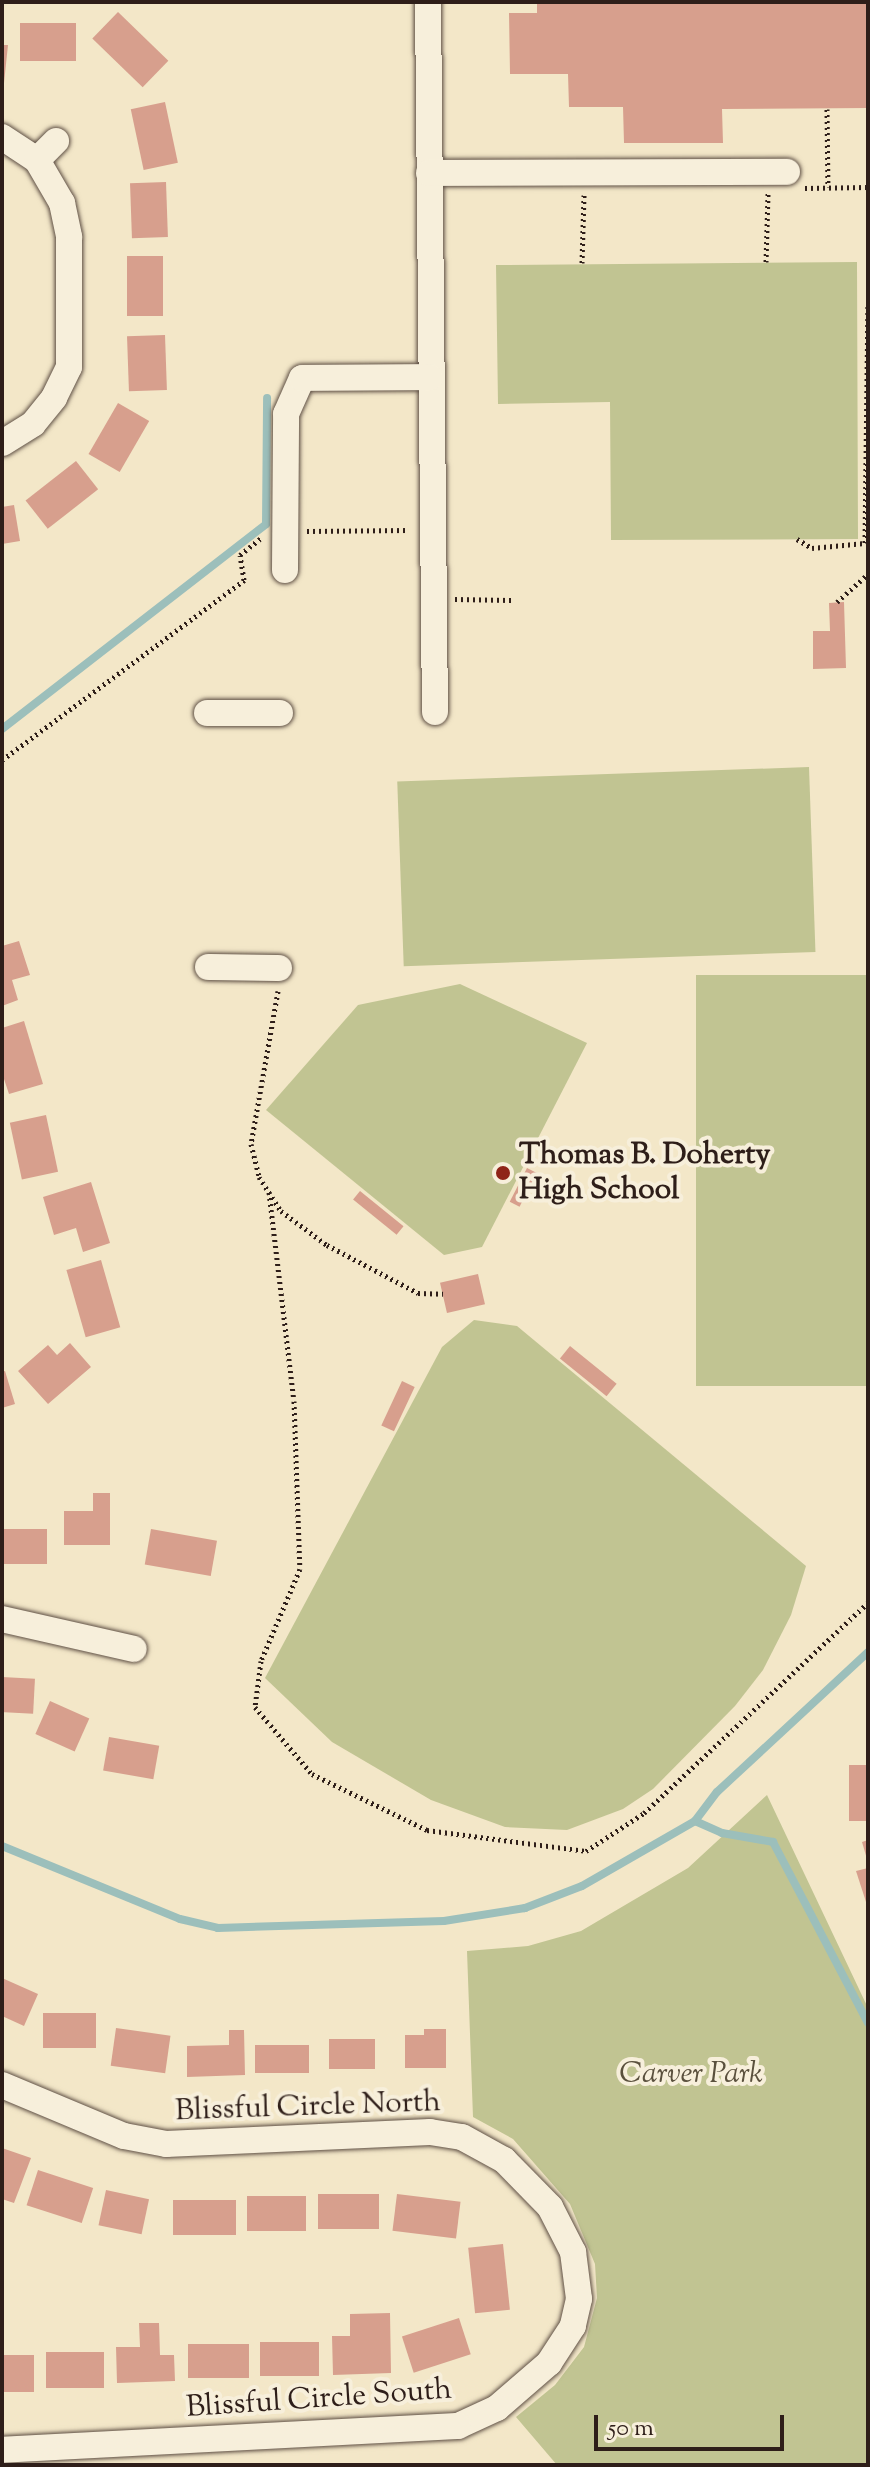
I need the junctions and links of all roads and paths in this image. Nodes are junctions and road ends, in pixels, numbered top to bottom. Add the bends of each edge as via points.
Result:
1 (428, 2) edge
2 (827, 109) dead end
3 (2, 137) edge
4 (56, 141) dead end
5 (37, 160) junction
6 (429, 173) junction
7 (777, 180) joint
8 (585, 186) dead end
9 (828, 187) dead end
10 (766, 262) dead end
11 (582, 263) dead end
12 (868, 304) edge
13 (430, 377) junction
14 (2, 443) edge
15 (433, 530) junction
16 (285, 531) junction
17 (797, 539) dead end
18 (285, 570) dead end
19 (868, 574) edge
20 (837, 602) dead end
21 (435, 712) dead end
22 (207, 713) dead end
23 (280, 713) dead end
24 (2, 760) edge
25 (208, 967) dead end
26 (279, 968) joint
27 (269, 1192) junction
28 (443, 1294) dead end
29 (868, 1603) edge
30 (2, 1619) edge
31 (134, 1649) dead end
32 (2, 2085) edge
33 (573, 2252) joint
34 (2, 2450) edge

1 - 6 street
2 - 9 path
3 - 5 street
4 - 5 street
5 - 14 street via 62,203 69,237 69,367 33,424
6 - 7 street
6 - 13 street
7 - 10 path
8 - 11 path
12 - 17 path via 865,543 812,548
13 - 15 street
13 - 16 street via 302,378 286,414
15 - 16 path
15 - 21 street
16 - 18 street
16 - 24 path via 270,530 240,555 244,580
19 - 20 path
22 - 23 street
25 - 26 street
26 - 27 path via 278,1002 257,1090 251,1144
27 - 28 path via 281,1211 327,1245 418,1293
27 - 29 path via 294,1401 300,1569 261,1661 255,1707 312,1774 427,1830 586,1851 644,1813
30 - 31 street
32 - 33 street, Blissful Circle North via 124,2136 166,2144 430,2132 462,2137 504,2160 536,2190
33 - 34 street, Blissful Circle South via 577,2314 558,2353 505,2402 458,2426

